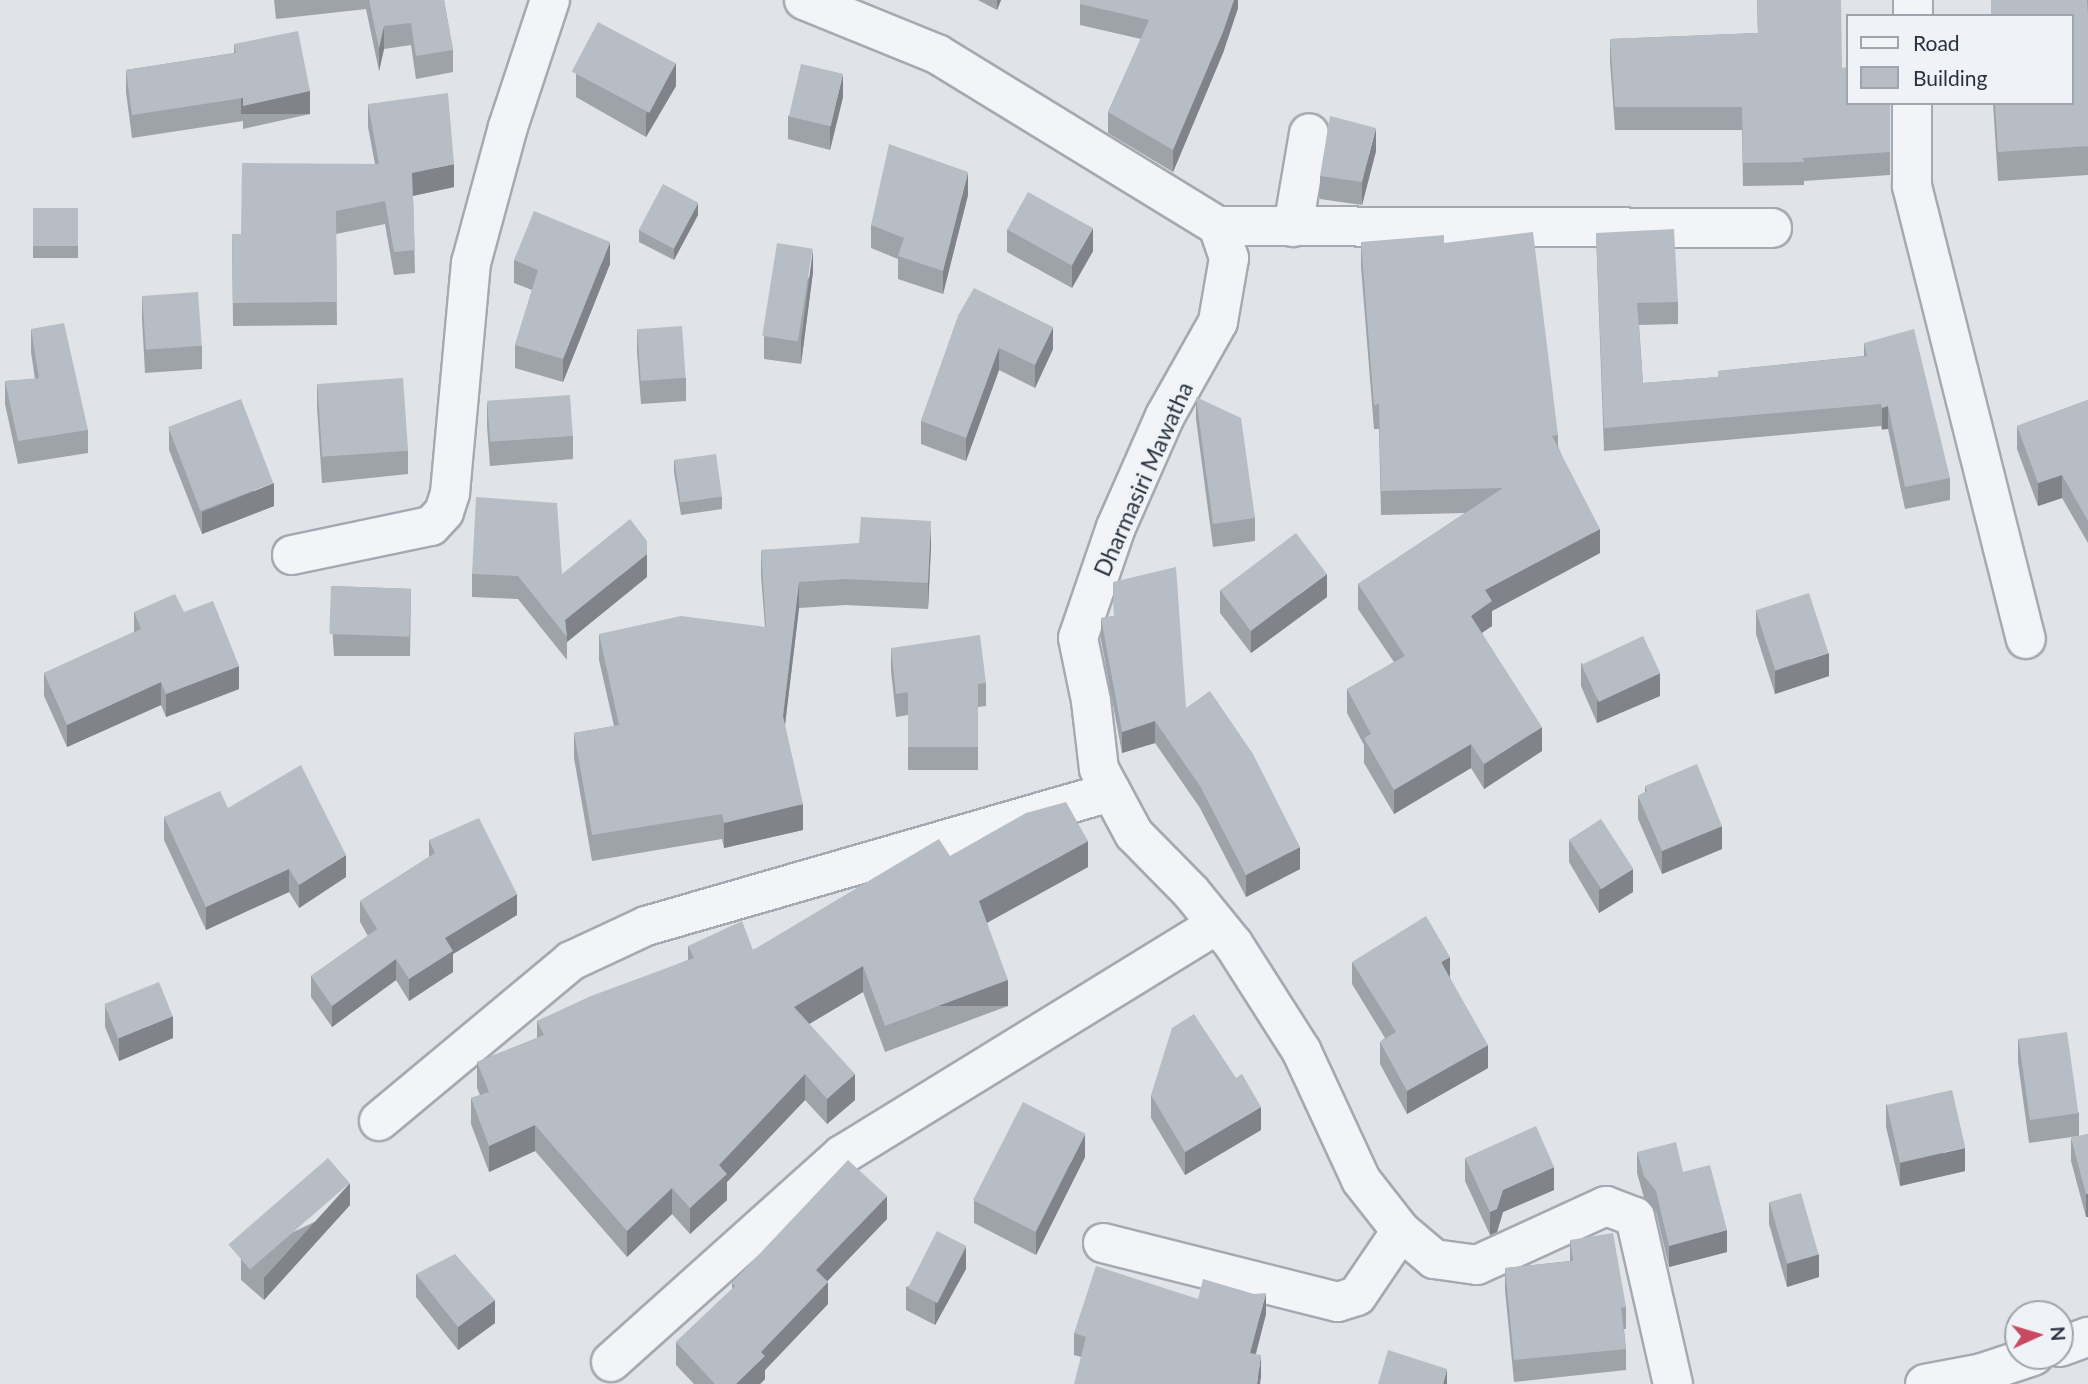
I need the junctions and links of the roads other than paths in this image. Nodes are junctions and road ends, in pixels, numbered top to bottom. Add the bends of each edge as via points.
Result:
1 (550, 0) edge
2 (804, 0) edge
3 (1912, 105) edge
4 (1309, 133) dead end
5 (1218, 226) junction
6 (1293, 227) junction
7 (1772, 228) dead end
8 (292, 555) dead end
9 (2026, 639) dead end
10 (1111, 792) junction
11 (1217, 924) junction
12 (379, 1122) dead end
13 (1401, 1231) junction
14 (1103, 1243) dead end
15 (611, 1362) dead end
16 (2004, 1369) edge
17 (1982, 1379) edge
18 (1673, 1384) edge
19 (1926, 1384) edge

1 - 8 street via 508,127 471,263 450,494 444,512 431,526
2 - 5 street via 937,54
3 - 9 street via 1912,186
4 - 6 street
5 - 6 street
5 - 10 street, Dharmasiri Mawatha via 1229,258 1218,322 1143,466 1116,527 1078,638 1099,769
6 - 7 street
10 - 11 street, Dharmasiri Mawatha via 1134,834
10 - 12 street via 646,926 571,961
11 - 13 street, Dharmasiri Mawatha via 1301,1050 1361,1180
11 - 15 street via 842,1155
13 - 14 street via 1357,1296 1338,1302
13 - 18 street, Dharmasiri Mawatha via 1434,1259 1477,1265 1606,1206 1635,1217
16 - 17 street
17 - 19 street

